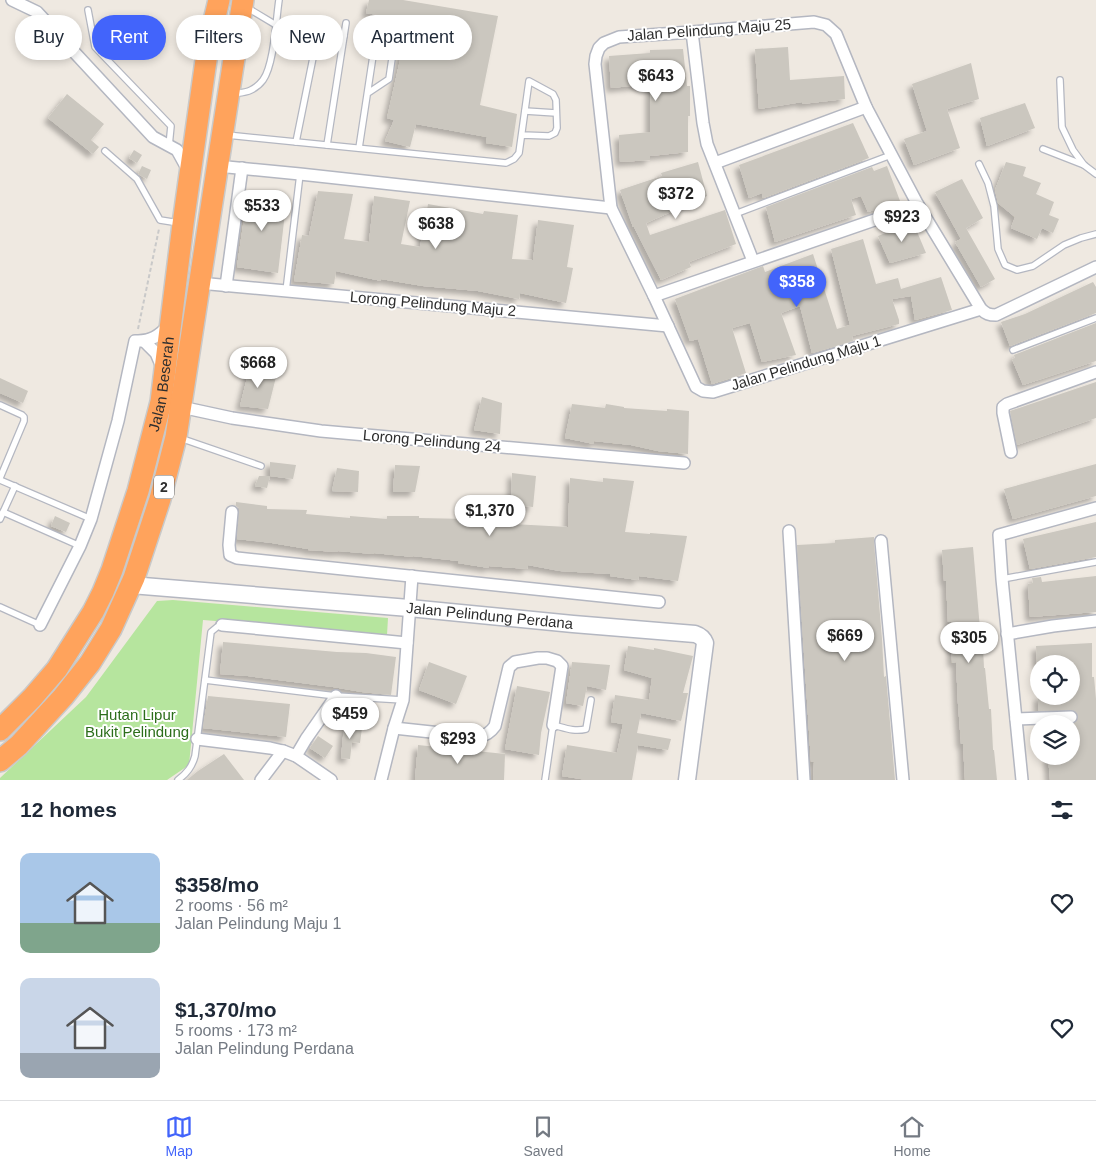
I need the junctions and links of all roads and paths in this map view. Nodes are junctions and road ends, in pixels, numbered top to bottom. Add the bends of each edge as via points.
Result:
1 (12, 0) edge
2 (219, 0) edge
3 (279, 0) edge
4 (243, 2) edge
5 (88, 10) dead end
6 (277, 15) edge
7 (271, 22) edge
8 (346, 23) dead end
9 (692, 32) junction
10 (344, 36) junction
11 (271, 56) edge
12 (1060, 80) dead end
13 (368, 93) junction
14 (228, 95) junction
15 (200, 105) junction
16 (866, 107) junction
17 (525, 111) junction
18 (556, 113) junction
19 (197, 132) junction
20 (222, 135) junction
21 (522, 135) junction
22 (296, 142) junction
23 (327, 145) junction
24 (173, 148) junction
25 (360, 148) junction
26 (1043, 149) dead end
27 (105, 152) dead end
28 (891, 155) junction
29 (715, 163) junction
30 (979, 164) dead end
31 (1084, 165) junction
32 (217, 166) junction
33 (242, 168) junction
34 (300, 174) junction
35 (1096, 174) edge
36 (190, 178) junction
37 (918, 205) junction
38 (611, 208) junction
39 (734, 214) junction
40 (160, 220) junction
41 (183, 224) junction
42 (1096, 234) edge
43 (753, 261) junction
44 (1096, 267) edge
45 (199, 283) junction
46 (226, 286) junction
47 (286, 291) junction
48 (654, 296) junction
49 (981, 309) junction
50 (1096, 318) edge
51 (172, 321) junction
52 (668, 326) junction
53 (140, 342) junction
54 (1013, 350) dead end
55 (1096, 372) edge
56 (165, 374) junction
57 (0, 405) edge
58 (181, 407) junction
59 (176, 437) junction
60 (1011, 452) dead end
61 (684, 463) dead end
62 (261, 466) dead end
63 (0, 479) edge
64 (15, 486) junction
65 (1096, 508) edge
66 (3, 512) junction
67 (232, 512) dead end
68 (0, 519) edge
69 (91, 520) junction
70 (789, 530) dead end
71 (881, 541) dead end
72 (80, 546) junction
73 (1096, 562) edge
74 (412, 576) junction
75 (1002, 579) junction
76 (131, 585) junction
77 (659, 602) dead end
78 (0, 607) edge
79 (409, 608) junction
80 (1096, 621) edge
81 (40, 625) joint
82 (222, 625) joint
83 (1007, 634) junction
84 (407, 643) junction
85 (205, 680) junction
86 (336, 696) junction
87 (403, 700) junction
88 (591, 700) dead end
89 (1030, 718) edge
90 (1016, 719) junction
91 (553, 725) junction
92 (394, 728) junction
93 (0, 730) edge
94 (197, 739) junction
95 (283, 751) junction
96 (296, 756) junction
97 (0, 761) edge
98 (178, 780) edge
99 (261, 780) edge
100 (331, 780) edge
101 (381, 780) edge
102 (545, 780) edge
103 (686, 780) edge
104 (804, 780) edge
105 (903, 780) edge
106 (1022, 780) edge

1 - 24 street via 37,12 153,137
2 - 15 highway, Jalan Beserah / 2 via 208,46
3 - 6 lane
4 - 7 lane
4 - 14 highway, 2
5 - 24 lane via 95,47 171,126
8 - 10 lane
9 - 16 street, Jalan Pelindung Maju 25 via 814,22 826,25 836,34
9 - 29 street via 703,123
9 - 38 street, Jalan Pelindung Maju 25 via 620,36 599,48 595,64
10 - 22 lane via 323,33 317,38
10 - 23 lane
11 - 14 lane via 268,71 256,87 249,92
12 - 31 lane via 1062,127
13 - 13 lane via 376,36 395,38 389,79
13 - 25 lane
14 - 20 highway, 2
15 - 19 highway, Jalan Beserah / 2
15 - 24 street via 182,146
16 - 28 street
16 - 29 street
17 - 18 lane
17 - 18 lane via 529,81 553,94
17 - 21 lane
18 - 21 lane via 555,133 549,136
19 - 20 highway
19 - 36 highway, Jalan Beserah / 2
20 - 22 lane
20 - 32 highway, 2
21 - 25 lane via 519,153 506,163
22 - 23 lane
23 - 25 lane
24 - 36 street via 186,165
26 - 31 lane
27 - 40 lane via 137,179
28 - 37 street
28 - 39 lane
29 - 39 street
30 - 42 lane via 994,206 998,249 1005,265 1017,270 1033,266 1064,245
31 - 35 lane
32 - 33 street
32 - 45 highway, Jalan Beserah / 2
33 - 34 street
33 - 46 street
34 - 38 street
34 - 47 lane
36 - 41 highway, Jalan Beserah / 2
37 - 43 street
37 - 49 street
38 - 48 street, Jalan Pelindung Maju 25
39 - 43 street
40 - 41 lane
40 - 53 path
41 - 51 highway, Jalan Beserah / 2
43 - 48 street
44 - 49 street via 996,315
45 - 46 street, Lorong Pelindung Maju 2
45 - 58 highway, Jalan Beserah / 2
46 - 47 street, Lorong Pelindung Maju 2
47 - 52 street, Lorong Pelindung Maju 2
48 - 52 street, Jalan Pelindung Maju 25
49 - 52 street, Jalan Pelindung Maju 1 via 713,392 696,387
50 - 54 lane
51 - 53 street via 161,333
51 - 56 highway, Jalan Beserah / 2
53 - 56 street via 156,353
53 - 69 street
55 - 60 street via 1003,407
56 - 93 highway, Jalan Beserah / 2 via 138,491 103,592 57,669
57 - 63 lane via 24,417
58 - 59 highway, Jalan Beserah / 2
58 - 61 street, Lorong Pelindung 24 via 321,431
59 - 62 lane
59 - 76 highway, Jalan Beserah / 2 via 160,499
63 - 64 lane
64 - 66 lane
64 - 69 lane
65 - 75 street via 999,535
66 - 68 lane
66 - 72 lane
67 - 74 street, Jalan Pelindung Perdana via 230,555 237,558
69 - 72 street
70 - 104 street
71 - 105 street
72 - 81 street
73 - 75 lane
74 - 77 street, Jalan Pelindung Perdana
74 - 79 street
75 - 83 street
76 - 79 street, Jalan Pelindung Perdana
76 - 97 highway, Jalan Beserah / 2 via 90,663 35,728
78 - 81 lane
79 - 84 street
79 - 103 street, Jalan Pelindung Perdana via 700,636 705,643
80 - 83 street
82 - 84 street
82 - 85 lane via 211,632
83 - 90 street
84 - 87 street
85 - 86 lane
85 - 94 lane
86 - 87 lane
86 - 96 street
87 - 92 street
88 - 91 lane via 586,729
89 - 90 street
90 - 106 street
91 - 92 street via 562,666 557,661 538,658 515,662 510,667 495,726 486,735 478,737
91 - 102 lane
92 - 101 street
94 - 95 street
94 - 98 lane via 193,764
95 - 96 street
95 - 99 street
96 - 100 street

